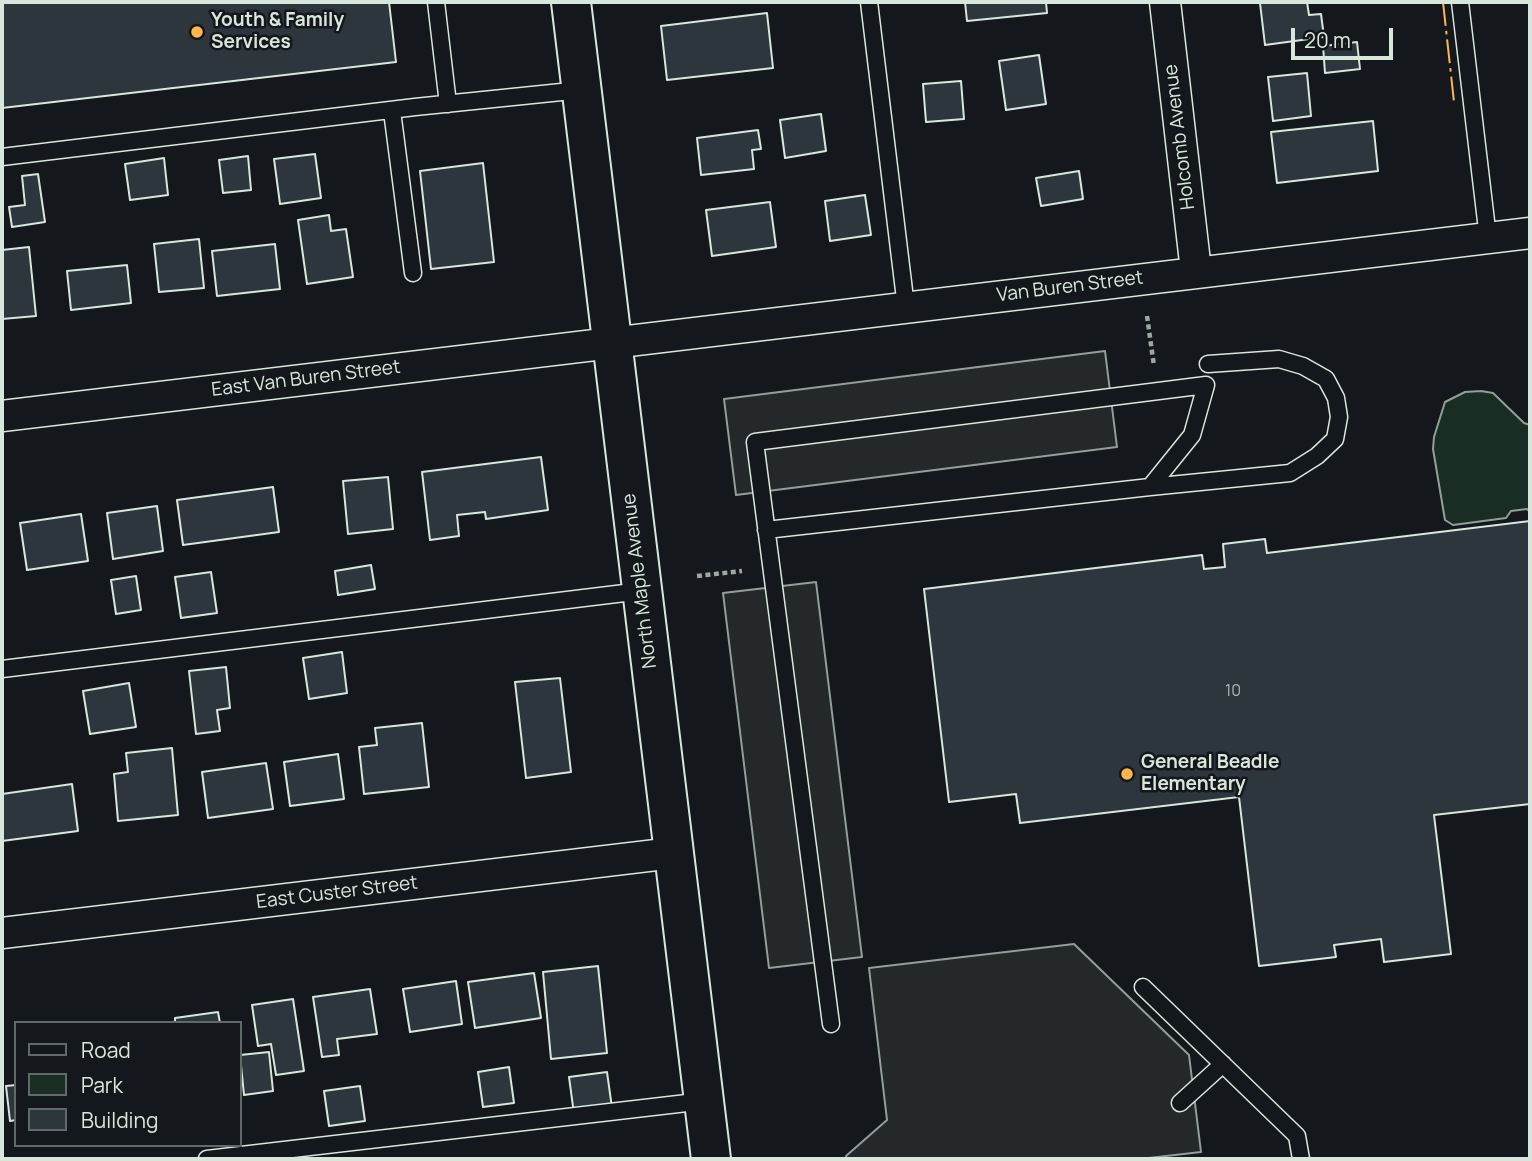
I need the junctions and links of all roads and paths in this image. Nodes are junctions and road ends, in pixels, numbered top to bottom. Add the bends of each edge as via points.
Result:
1 (436, 2) edge
2 (571, 2) edge
3 (869, 2) edge
4 (1164, 2) edge
5 (1460, 2) edge
6 (581, 90) junction
7 (448, 104) junction
8 (392, 111) junction
9 (2, 157) edge
10 (1530, 233) edge
11 (1488, 238) junction
12 (1196, 271) junction
13 (413, 273) dead end
14 (906, 307) junction
15 (1147, 316) dead end
16 (611, 343) junction
17 (1208, 364) dead end
18 (1155, 370) dead end
19 (2, 415) edge
20 (1150, 487) junction
21 (766, 530) junction
22 (742, 571) dead end
23 (697, 576) dead end
24 (641, 591) junction
25 (2, 669) edge
26 (673, 853) junction
27 (2, 933) edge
28 (1143, 987) dead end
29 (831, 1024) dead end
30 (1223, 1065) junction
31 (704, 1101) junction
32 (1180, 1103) dead end
33 (207, 1159) edge
34 (711, 1159) edge
35 (1301, 1159) edge

1 - 7 lane
2 - 6 street, North Maple Avenue
3 - 14 lane
4 - 12 street, Holcomb Avenue
5 - 11 lane
6 - 7 lane
6 - 16 street, North Maple Avenue
7 - 8 lane
8 - 9 lane
8 - 13 lane
10 - 11 street, Van Buren Street
11 - 12 street, Van Buren Street
12 - 14 street, Van Buren Street
14 - 16 street, Van Buren Street
15 - 18 path
16 - 19 street, East Van Buren Street
16 - 24 street, North Maple Avenue
17 - 20 lane via 1279,359 1326,379 1339,417 1335,439 1290,473
20 - 21 lane
20 - 21 lane via 1192,435 1206,385 755,442
21 - 29 lane
22 - 23 path
24 - 25 lane
24 - 26 street, North Maple Avenue
26 - 27 street, East Custer Street
26 - 31 street, North Maple Avenue
28 - 30 lane
30 - 32 lane
30 - 35 lane via 1297,1136
31 - 33 lane
31 - 34 street, North Maple Avenue

